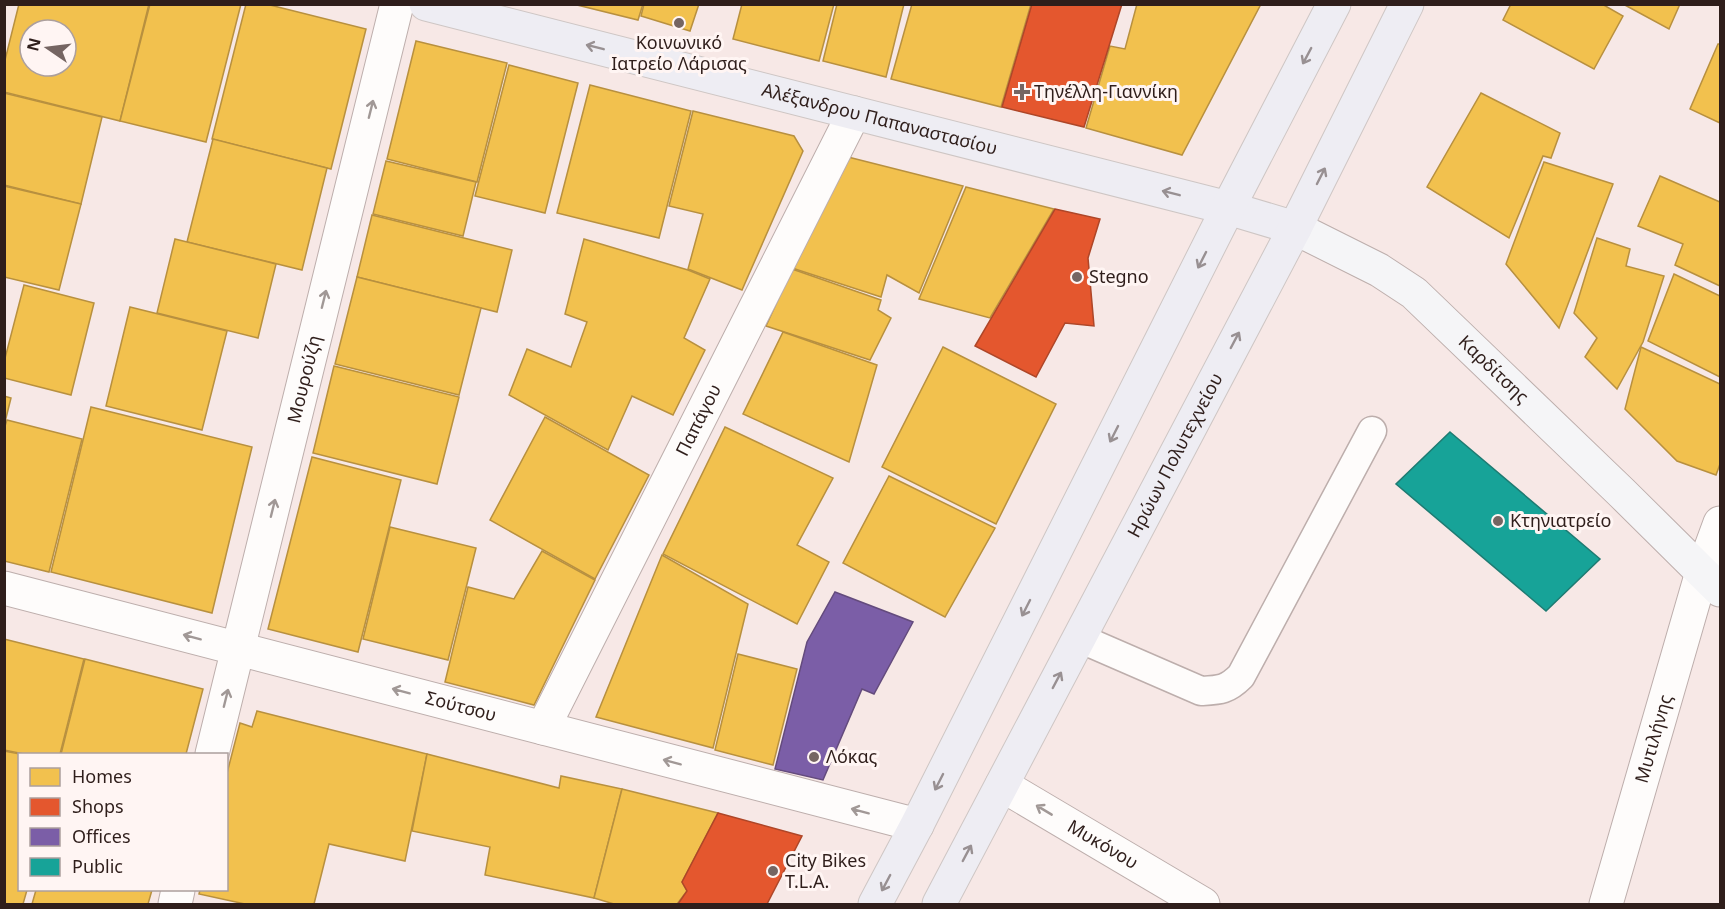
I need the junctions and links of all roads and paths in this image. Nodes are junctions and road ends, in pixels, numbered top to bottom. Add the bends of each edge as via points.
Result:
1 (397, 4) edge
2 (426, 4) edge
3 (1334, 4) edge
4 (1407, 4) edge
5 (854, 113) junction
6 (1228, 208) junction
7 (1295, 228) junction
8 (1372, 432) dead end
9 (1720, 523) edge
10 (1711, 581) edge
11 (4, 588) edge
12 (1079, 638) junction
13 (238, 649) junction
14 (543, 728) junction
15 (212, 753) edge
16 (1002, 784) junction
17 (917, 825) junction
18 (875, 904) edge
19 (939, 904) edge
20 (1203, 904) edge
21 (1606, 904) edge

13 -> 1 street, Μουρούζη
5 -> 2 main road, Αλέξανδρου Παπαναστασίου
3 -> 6 main road
7 -> 4 main road, Ηρώων Πολυτεχνείου
6 -> 5 main road, Αλέξανδρου Παπαναστασίου
5 - 14 street, Παπάγου
6 - 7 main road, Καρδίτσης
6 -> 17 main road
7 - 10 main road, Καρδίτσης via 1379,270 1414,293
12 -> 7 main road, Ηρώων Πολυτεχνείου
8 - 12 lane via 1241,676 1230,687 1201,691
9 - 10 street, Μυτιλήνης
10 - 21 street, Μυτιλήνης
13 -> 11 street, Σούτσου
16 -> 12 main road, Ηρώων Πολυτεχνείου
14 -> 13 street, Σούτσου
15 -> 13 street, Μουρούζη
17 -> 14 street, Σούτσου
19 -> 16 main road, Ηρώων Πολυτεχνείου
20 -> 16 street, Μυκόνου
17 -> 18 main road

